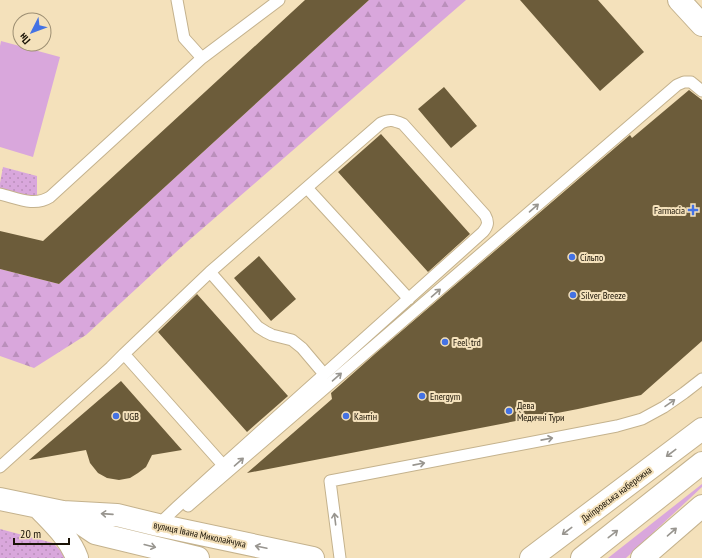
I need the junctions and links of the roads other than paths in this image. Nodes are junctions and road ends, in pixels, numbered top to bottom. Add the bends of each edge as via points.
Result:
1 (177, 0) edge
2 (278, 0) edge
3 (680, 0) edge
4 (702, 25) edge
5 (202, 58) junction
6 (702, 92) edge
7 (307, 188) junction
8 (0, 194) edge
9 (210, 272) junction
10 (409, 298) junction
11 (124, 354) junction
12 (324, 374) junction
13 (702, 379) edge
14 (702, 429) edge
15 (702, 463) edge
16 (223, 465) junction
17 (0, 467) edge
18 (0, 499) edge
19 (188, 506) dead end
20 (702, 506) edge
21 (38, 507) junction
22 (63, 512) junction
23 (158, 525) junction
24 (77, 558) edge
25 (198, 558) edge
26 (313, 558) edge
27 (340, 558) edge
28 (531, 558) edge
29 (582, 558) edge
30 (642, 558) edge

1 - 5 lane via 184,38
2 - 5 lane
3 - 4 street
5 - 8 lane via 50,197 30,202
19 -> 6 lane via 677,85 691,82
7 - 9 lane
7 - 10 lane
7 - 10 lane via 381,123 394,120 403,124 488,221 488,227 483,232
9 - 11 lane
9 - 12 lane via 258,327 272,335 292,340
10 - 12 lane
11 - 16 lane
11 - 17 lane
12 - 16 lane
27 -> 13 lane via 330,481 617,426 642,419 664,407
14 -> 28 street, Дніпровська набережна
29 -> 15 street
16 - 23 lane
18 - 21 street, вулиця Івана Миколайчука
30 -> 20 street
21 - 22 street, вулиця Івана Миколайчука
21 - 24 street via 60,531
23 -> 22 street, вулиця Івана Миколайчука via 117,515
22 -> 25 street, вулиця Івана Миколайчука via 95,533
26 -> 23 street, вулиця Івана Миколайчука

